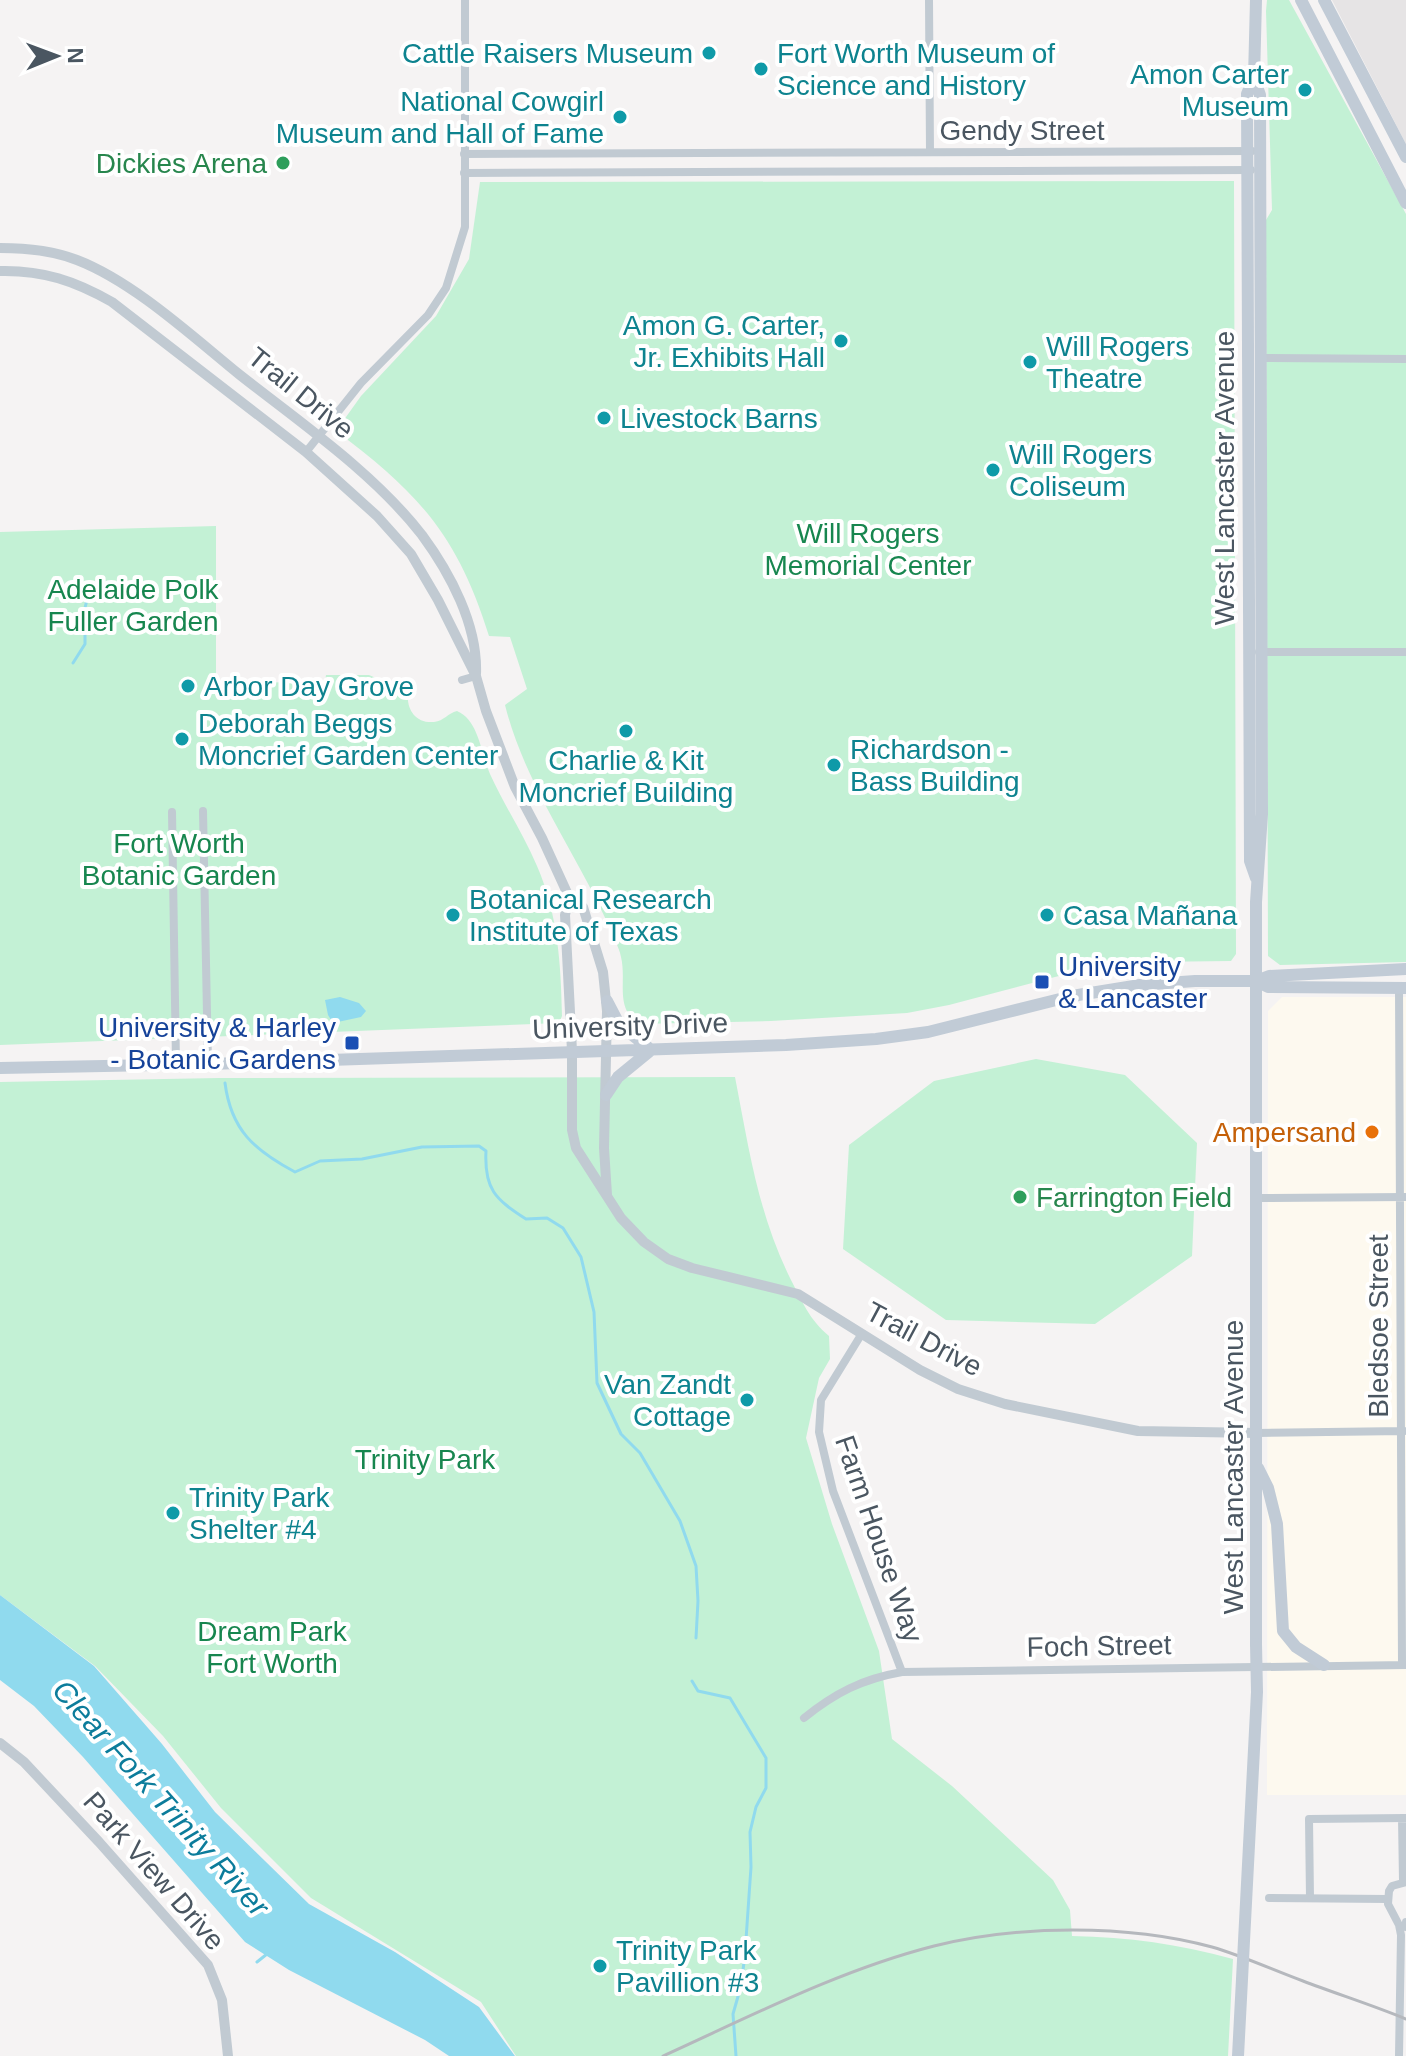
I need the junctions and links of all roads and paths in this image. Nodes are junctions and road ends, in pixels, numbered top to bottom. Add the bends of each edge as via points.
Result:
1 (465, 0) edge
2 (929, 0) edge
3 (1301, 0) edge
4 (1324, 0) edge
5 (1254, 3) edge
6 (1254, 151) junction
7 (930, 152) junction
8 (1041, 152) junction
9 (832, 153) junction
10 (464, 154) junction
11 (1406, 157) edge
12 (1254, 170) junction
13 (832, 171) junction
14 (1041, 171) junction
15 (464, 173) junction
16 (1406, 203) edge
17 (0, 248) edge
18 (0, 271) edge
19 (1247, 358) junction
20 (1261, 358) junction
21 (1406, 359) edge
22 (318, 437) junction
23 (306, 452) junction
24 (1248, 652) junction
25 (1262, 652) junction
26 (1406, 652) edge
27 (476, 676) junction
28 (462, 680) dead end
29 (203, 811) dead end
30 (172, 812) dead end
31 (1256, 878) junction
32 (569, 897) junction
33 (1406, 969) edge
34 (1256, 981) junction
35 (1404, 986) edge
36 (607, 1001) junction
37 (606, 1050) junction
38 (651, 1050) junction
39 (572, 1051) junction
40 (176, 1064) junction
41 (208, 1064) junction
42 (0, 1068) edge
43 (606, 1095) junction
44 (607, 1195) junction
45 (1403, 1197) edge
46 (1258, 1198) junction
47 (861, 1335) junction
48 (1403, 1430) edge
49 (1257, 1433) junction
50 (1257, 1466) junction
51 (1324, 1665) junction
52 (1404, 1665) edge
53 (902, 1672) junction
54 (804, 1718) dead end
55 (0, 1743) edge
56 (1404, 1818) edge
57 (1404, 1881) edge
58 (1269, 1898) dead end
59 (1310, 1898) junction
60 (1387, 1899) junction
61 (1392, 1909) junction
62 (1406, 1914) edge
63 (228, 2056) edge
64 (1238, 2056) edge
65 (1399, 2056) edge

1 - 10 street
2 - 7 street
3 - 16 main road
4 - 11 main road
5 - 6 main road, West Lancaster Avenue via 1254,78 1247,94
6 - 8 street, Gendy Street
6 - 12 main road, West Lancaster Avenue
7 - 8 street, Gendy Street
7 - 9 street, Gendy Street
8 - 14 street
9 - 10 street, Gendy Street
9 - 13 street
10 - 15 street
12 - 14 street, Gendy Street
12 - 19 main road, West Lancaster Avenue
12 - 20 main road, West Lancaster Avenue
13 - 14 street, Gendy Street
13 - 15 street, Gendy Street
15 - 22 street via 465,227 446,288
17 - 22 street, Trail Drive via 75,259 109,275
18 - 23 street, Trail Drive via 41,273 84,286 112,302
19 - 20 street
19 - 24 main road, West Lancaster Avenue
20 - 21 street
20 - 25 main road, West Lancaster Avenue
22 - 23 street
22 - 27 street, Trail Drive via 387,496 438,558 460,601
23 - 27 street, Trail Drive via 411,554
24 - 25 street
24 - 31 main road, West Lancaster Avenue via 1250,861
25 - 26 street
25 - 31 main road, West Lancaster Avenue via 1262,814
27 - 28 street
27 - 32 street, Trail Drive via 507,769
29 - 41 street
30 - 40 street
31 - 34 main road, West Lancaster Avenue
32 - 36 street, Trail Drive via 583,907
32 - 39 street, Trail Drive via 565,915
33 - 34 main road, University Drive
34 - 35 main road, University Drive via 1268,987
34 - 38 main road, University Drive via 1140,985 876,1039
34 - 46 main road, West Lancaster Avenue
35 - 45 street, Bledsoe Street
36 - 37 street, Trail Drive
36 - 38 main road via 619,1024
37 - 38 main road, University Drive
37 - 39 main road, University Drive
37 - 43 street, Trail Drive
38 - 43 main road via 618,1077
39 - 41 main road, University Drive
39 - 44 street, Trail Drive via 576,1148
40 - 41 main road, University Drive
40 - 42 main road, University Drive
43 - 44 street, Trail Drive
44 - 47 street, Trail Drive via 621,1218 668,1259 798,1294
45 - 46 street
45 - 48 street, Bledsoe Street
46 - 49 main road, West Lancaster Avenue
47 - 49 street, Trail Drive via 958,1389 1005,1404 1138,1431
47 - 53 street, Farm House Way via 821,1400 819,1432 833,1491
48 - 49 street
48 - 52 street, Bledsoe Street
49 - 50 main road, West Lancaster Avenue
50 - 51 main road via 1277,1524 1283,1631 1296,1647
50 - 64 main road, West Lancaster Avenue, bridge via 1256,1706
51 - 52 street, Foch Street
51 - 53 street, Foch Street
53 - 54 street, Foch Street via 842,1690
55 - 63 street, Park View Drive via 99,1842 208,1965 222,2000
56 - 57 street
56 - 59 street via 1309,1819
57 - 60 street via 1392,1886
58 - 59 street
59 - 60 street
60 - 61 street
61 - 62 street
61 - 65 street via 1401,1935

